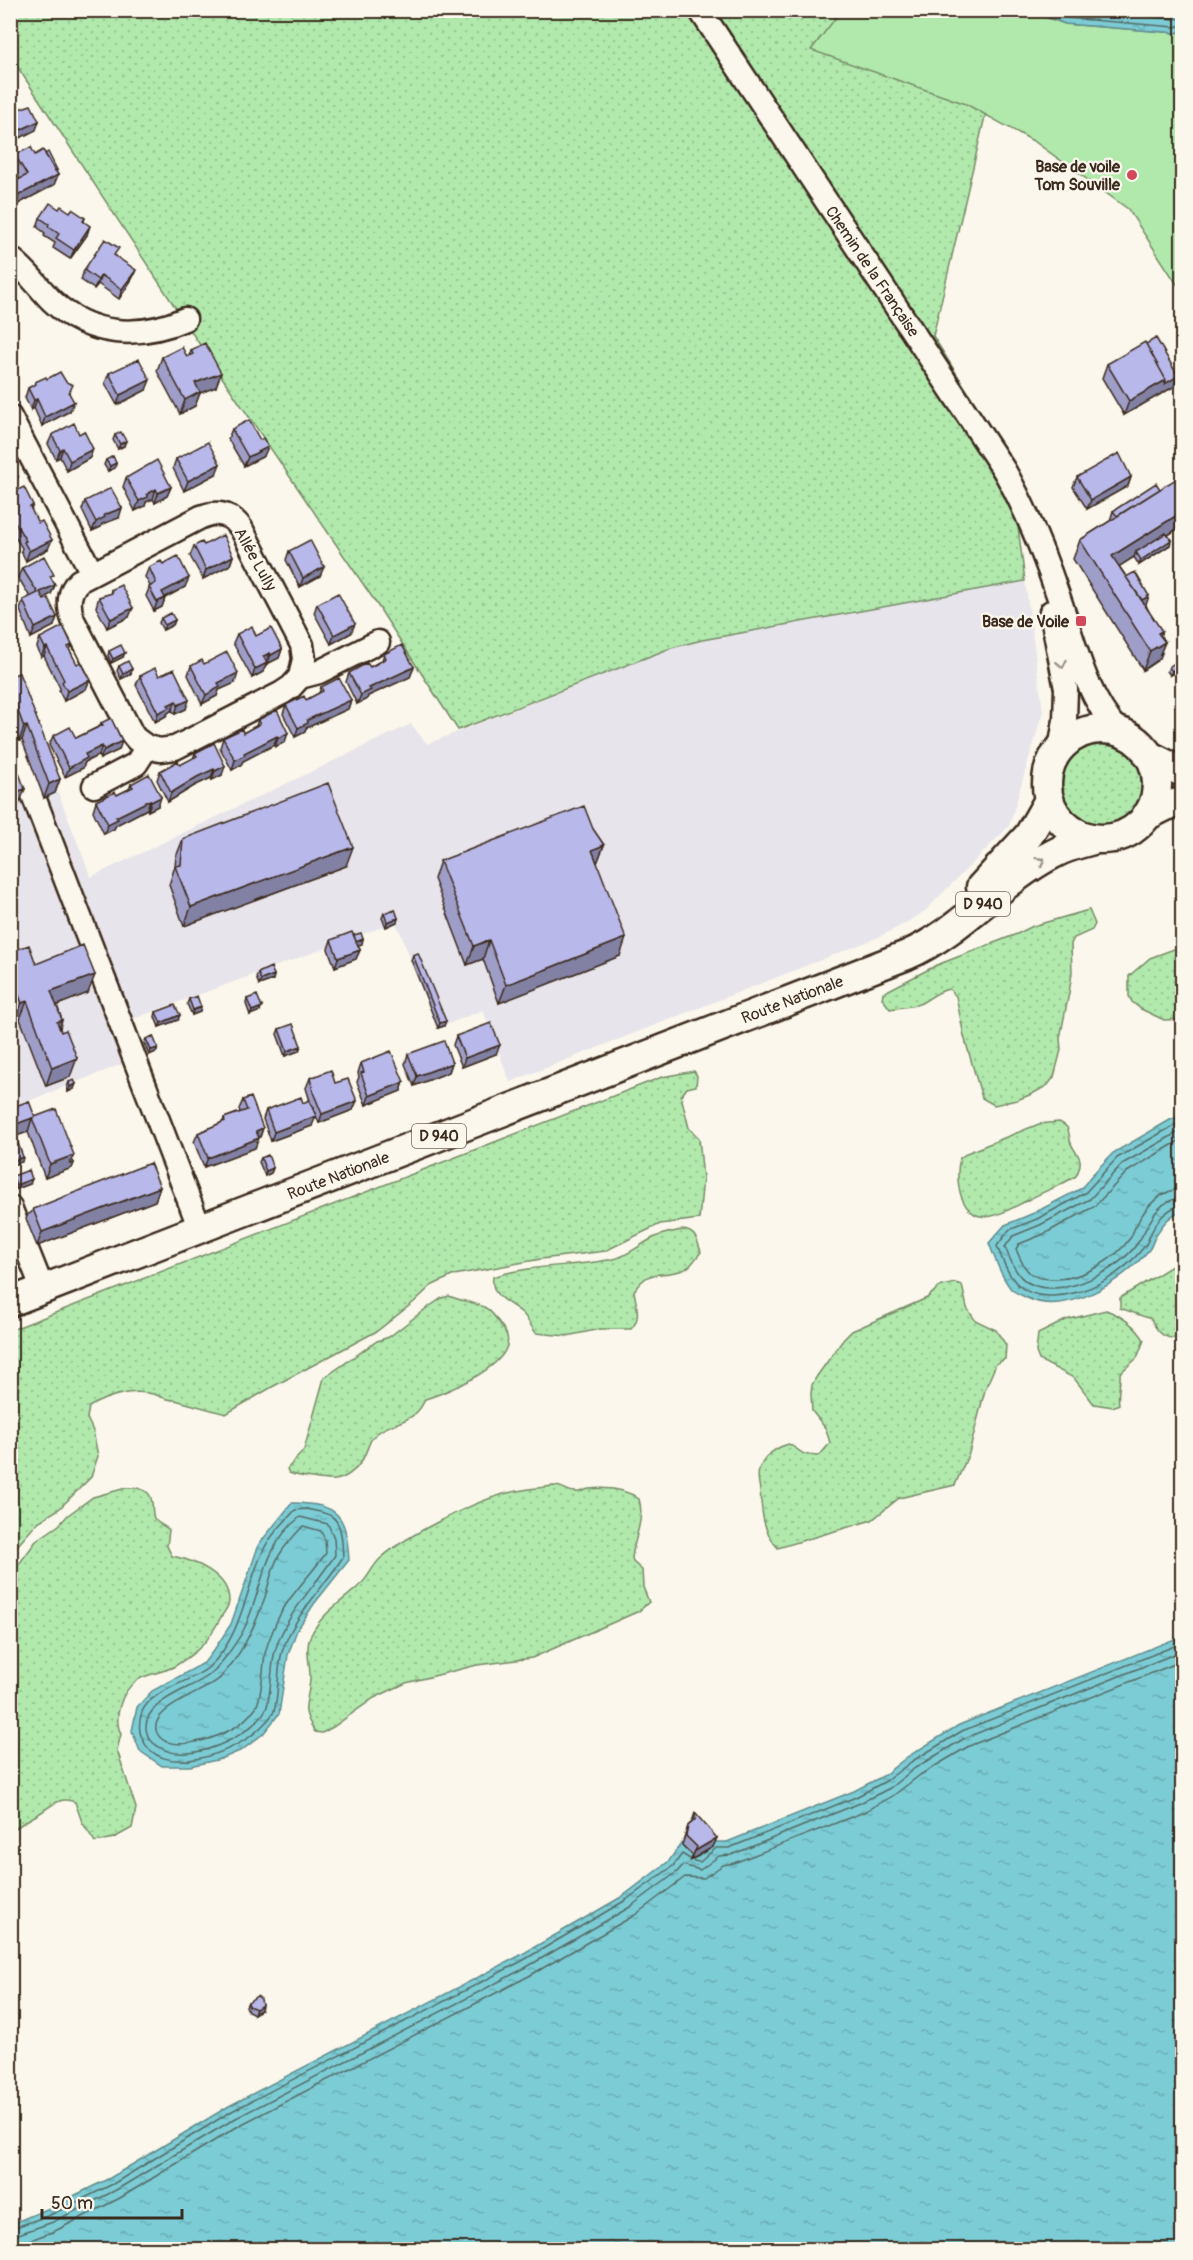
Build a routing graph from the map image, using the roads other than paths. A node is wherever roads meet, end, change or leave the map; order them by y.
1 (700, 10) edge
2 (10, 258) edge
3 (185, 319) dead end
4 (10, 417) edge
5 (1036, 537) junction
6 (92, 573) junction
7 (378, 642) dead end
8 (300, 677) junction
9 (1119, 732) junction
10 (10, 735) edge
11 (147, 747) junction
12 (1060, 750) junction
13 (1148, 755) junction
14 (1182, 771) edge
15 (94, 786) dead end
16 (1049, 800) junction
17 (1182, 802) edge
18 (1146, 816) junction
19 (1097, 839) junction
20 (868, 969) junction
21 (10, 1208) edge
22 (200, 1228) junction
23 (43, 1290) junction
24 (10, 1302) edge

1 - 5 street, Chemin de la Française
2 - 3 street
4 - 6 street
5 - 9 street, Chemin de la Française
5 -> 12 street, Chemin de la Française
6 - 8 street, Allée Lully
6 - 11 street, Allée Lully
7 - 8 street
8 - 11 street
9 - 12 main road
9 - 13 main road
10 - 22 street
11 - 15 street
12 - 16 main road
13 - 14 main road
13 - 18 main road
16 - 19 main road
16 - 20 main road, D 940
17 - 18 main road
18 - 19 main road
20 -> 19 main road, D 940
20 - 22 main road, Route Nationale / D 940
21 - 23 street
22 - 23 main road, Route Nationale / D 940
23 - 24 main road, Route Nationale / D 940

